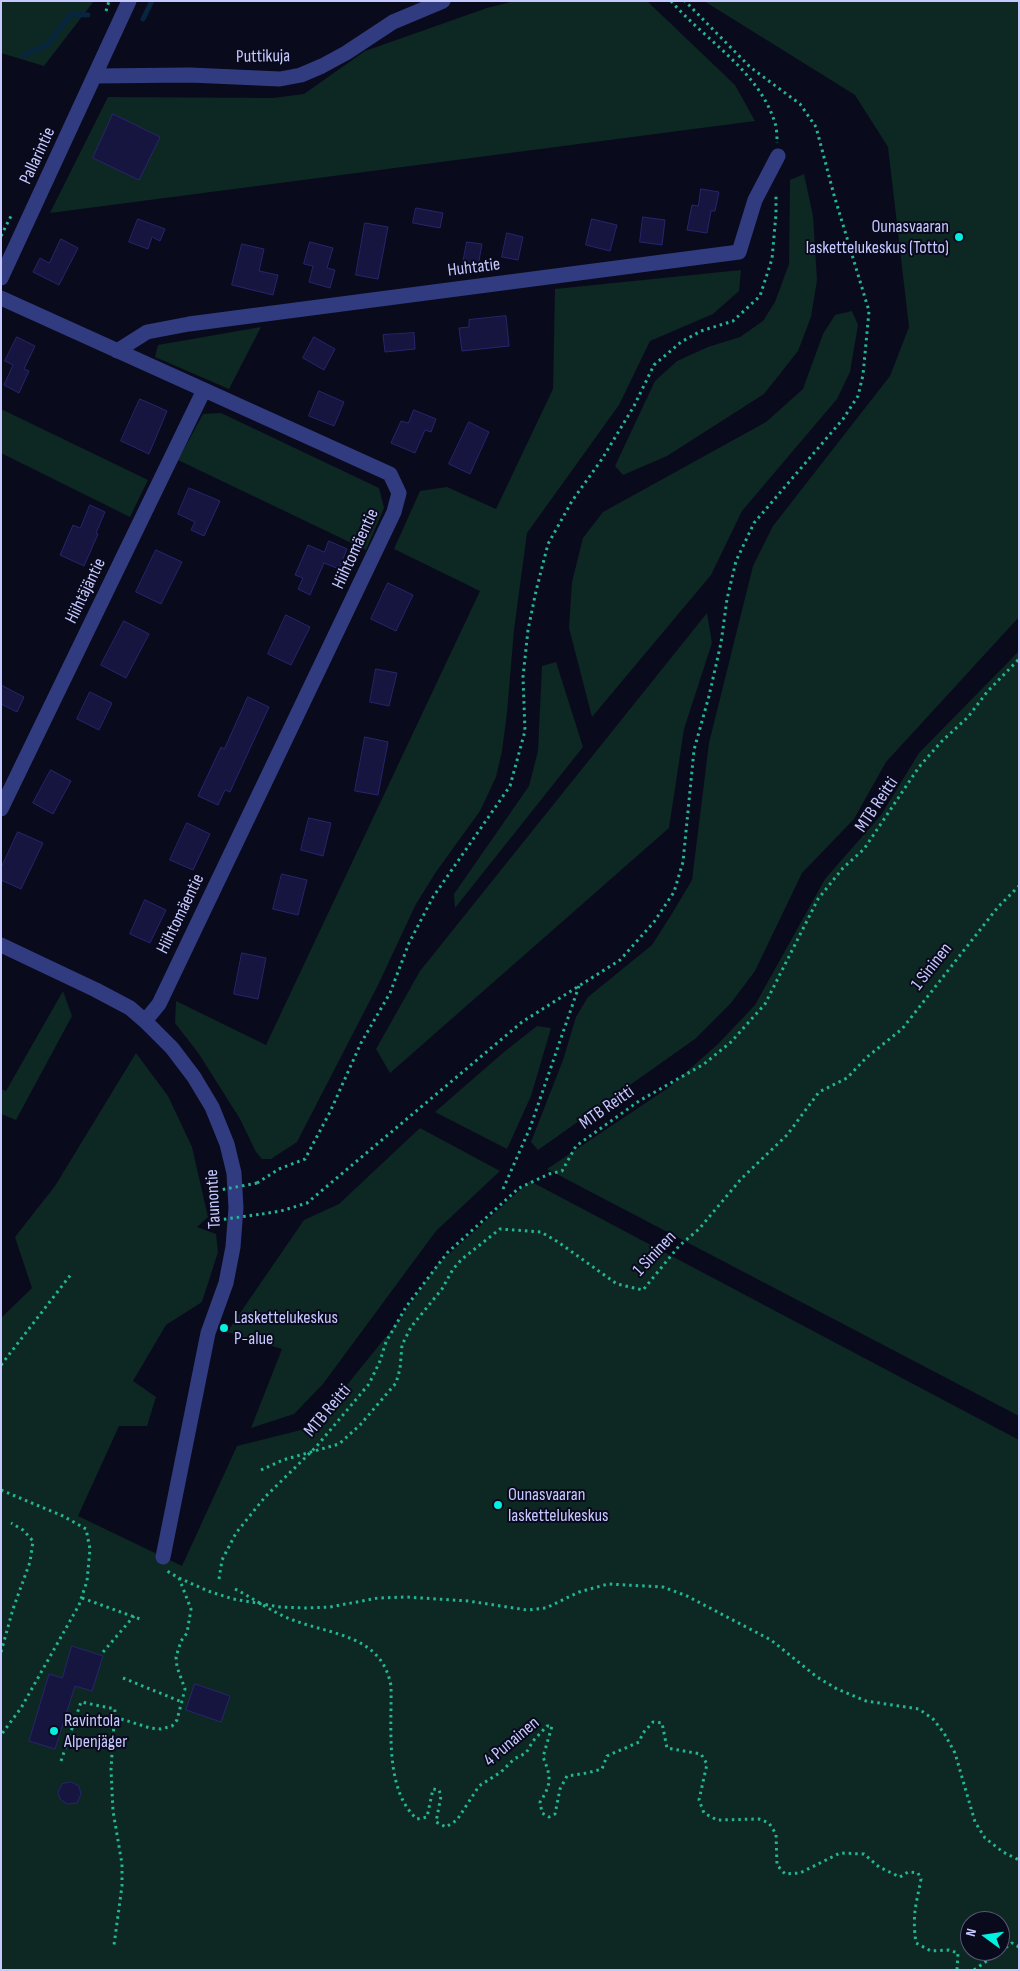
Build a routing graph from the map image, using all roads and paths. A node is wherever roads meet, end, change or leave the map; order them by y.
1 (129, 1) edge
2 (443, 1) edge
3 (671, 1) edge
4 (685, 1) edge
5 (95, 76) junction
6 (778, 156) joint
7 (776, 189) dead end
8 (1, 278) edge
9 (1, 298) edge
10 (117, 351) junction
11 (204, 390) junction
12 (1019, 659) edge
13 (1, 808) edge
14 (1019, 886) edge
15 (1, 944) edge
16 (579, 986) junction
17 (145, 1021) junction
18 (504, 1189) dead end
19 (210, 1192) dead end
20 (212, 1221) dead end
21 (72, 1273) dead end
22 (1, 1365) edge
23 (311, 1452) junction
24 (261, 1470) dead end
25 (1, 1490) edge
26 (11, 1523) dead end
27 (161, 1562) joint
28 (179, 1578) junction
29 (219, 1580) dead end
30 (236, 1589) dead end
31 (82, 1598) junction
32 (264, 1605) junction
33 (134, 1616) junction
34 (140, 1619) dead end
35 (1, 1652) edge
36 (103, 1652) dead end
37 (124, 1678) dead end
38 (182, 1702) junction
39 (115, 1717) junction
40 (1, 1735) edge
41 (61, 1760) dead end
42 (1019, 1860) edge
43 (114, 1945) dead end
44 (1019, 1947) edge
45 (956, 1970) edge
46 (974, 1970) edge

1 - 5 street, Pallarintie
2 - 5 street, Puttikuja
3 - 6 path
4 - 16 path
5 - 8 street, Pallarintie
6 - 10 street, Huhtatie
7 - 19 path, bridge
9 - 10 street, Hiihtomäentie
10 - 11 street, Hiihtomäentie
11 - 13 street, Hiihtäjäntie
11 - 17 street, Hiihtomäentie
12 - 23 path, MTB Reitti
14 - 23 path, 1 Sininen
15 - 17 street, Taunontie
16 - 18 path
16 - 20 path, bridge
17 - 27 street, Taunontie
21 - 22 path
23 - 24 path, 1 Sininen
23 - 29 path, MTB Reitti
25 - 31 path
26 - 35 path
27 - 28 path
28 - 32 path
28 - 38 path
30 - 32 path, 4 Punainen
31 - 33 path
31 - 40 path
32 - 42 path
32 - 45 path, 4 Punainen
33 - 34 path
33 - 36 path
37 - 38 path
38 - 39 path
39 - 41 path
39 - 43 path
44 - 46 path

